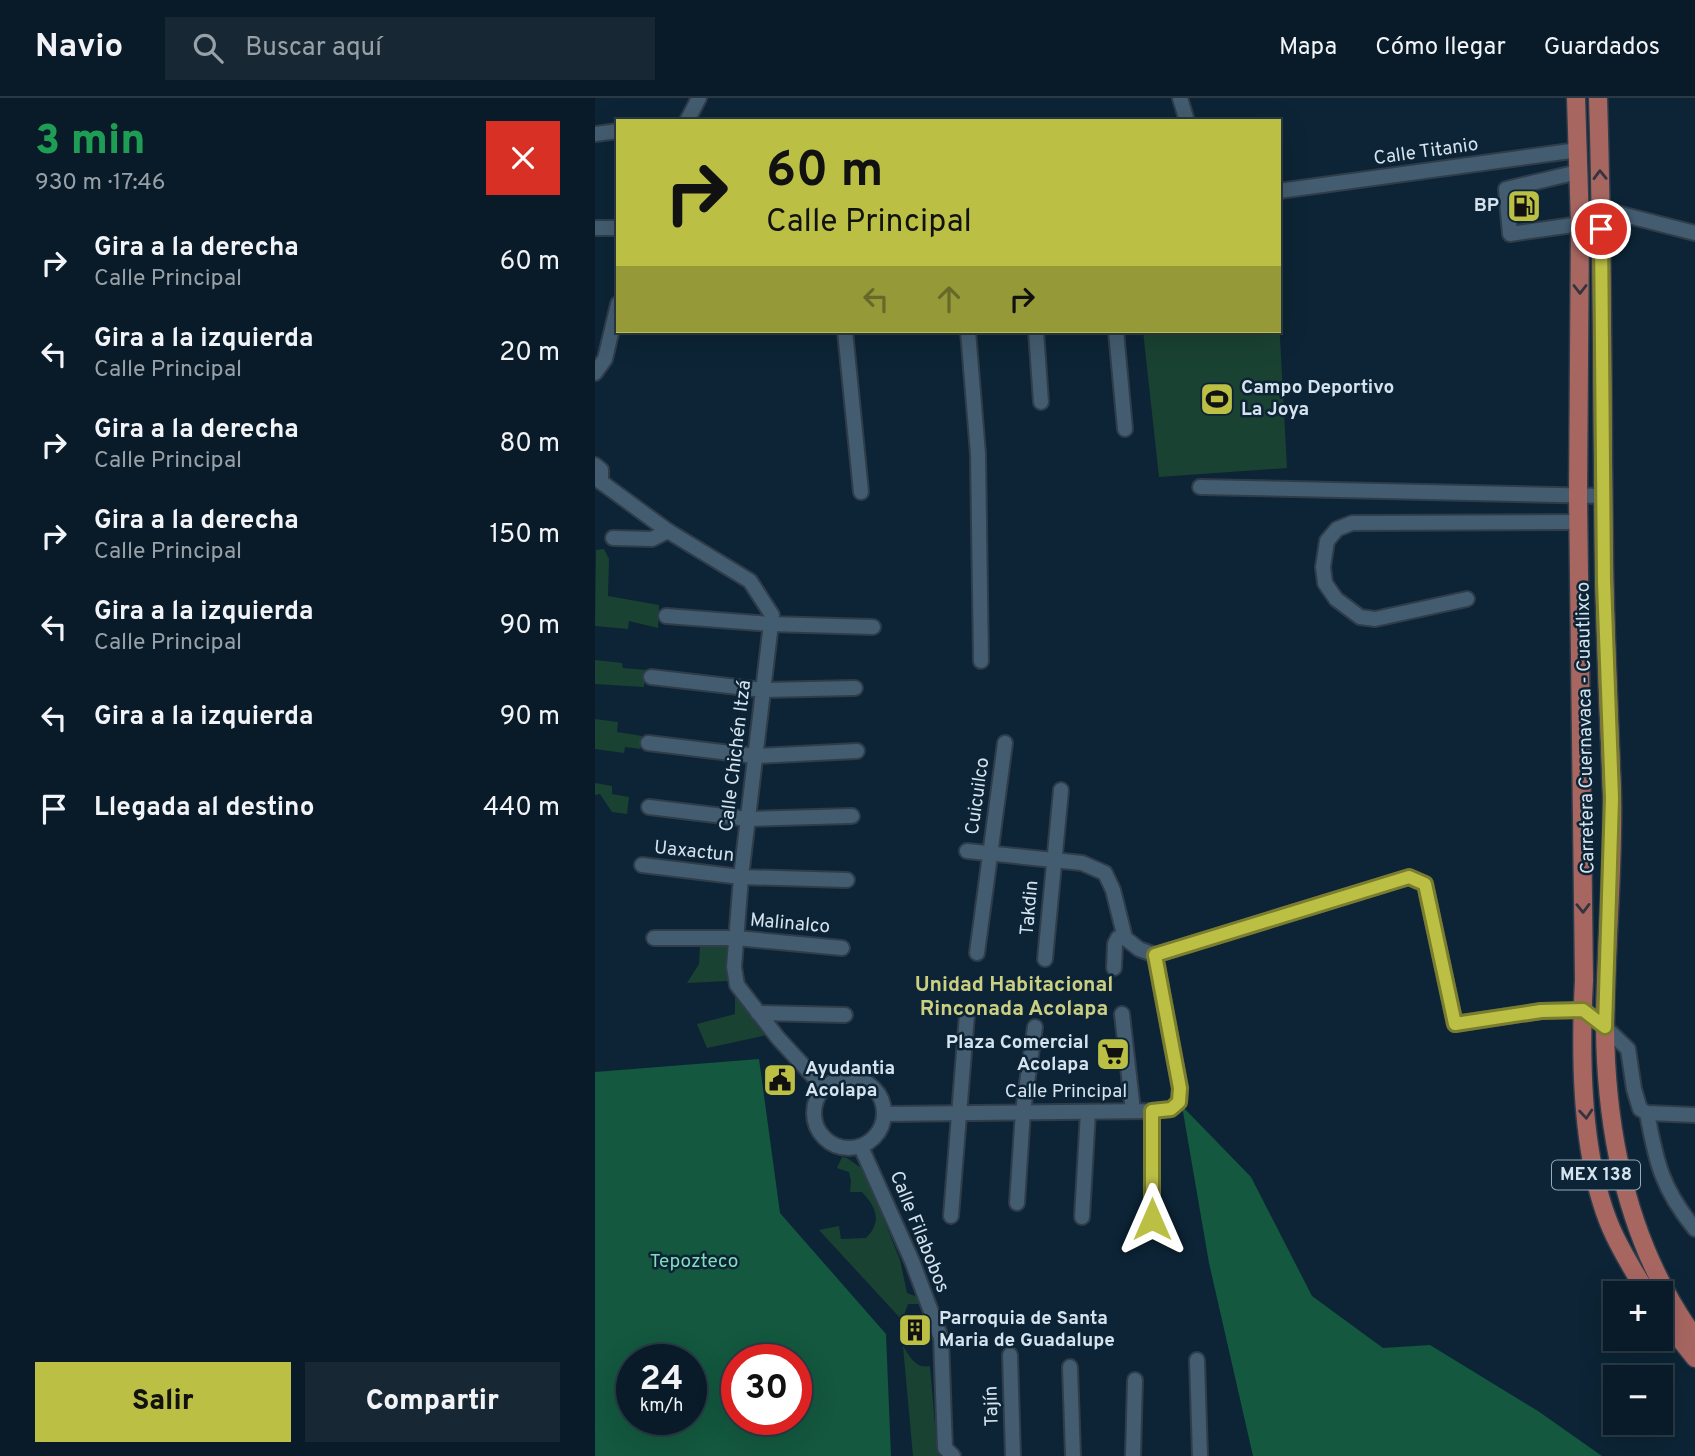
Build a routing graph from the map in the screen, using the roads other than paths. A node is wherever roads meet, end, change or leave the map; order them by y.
1 (699, 98) edge
2 (1180, 98) edge
3 (1576, 98) edge
4 (1598, 98) edge
5 (686, 119) edge
6 (1186, 119) edge
7 (616, 131) edge
8 (595, 134) edge
9 (1578, 150) junction
10 (1578, 172) junction
11 (1281, 191) edge
12 (1601, 209) junction
13 (1580, 224) junction
14 (595, 228) edge
15 (616, 228) edge
16 (1695, 233) edge
17 (616, 312) edge
18 (845, 333) edge
19 (968, 333) edge
20 (1036, 333) edge
21 (1116, 333) edge
22 (595, 373) edge
23 (1041, 402) dead end
24 (1125, 429) dead end
25 (595, 465) edge
26 (598, 484) edge
27 (1200, 487) dead end
28 (861, 492) dead end
29 (1579, 496) junction
30 (1604, 496) junction
31 (1579, 522) junction
32 (668, 531) junction
33 (613, 538) dead end
34 (1467, 599) dead end
35 (666, 616) dead end
36 (770, 624) junction
37 (873, 627) dead end
38 (981, 661) dead end
39 (651, 677) dead end
40 (855, 688) dead end
41 (764, 691) junction
42 (648, 743) dead end
43 (1005, 743) dead end
44 (857, 751) dead end
45 (755, 756) junction
46 (1061, 790) dead end
47 (649, 807) dead end
48 (852, 816) dead end
49 (748, 819) junction
50 (967, 851) dead end
51 (1611, 853) junction
52 (989, 854) junction
53 (1583, 854) junction
54 (1053, 861) junction
55 (642, 865) dead end
56 (741, 877) junction
57 (847, 880) dead end
58 (654, 938) dead end
59 (736, 938) junction
60 (1125, 938) junction
61 (842, 948) dead end
62 (977, 953) dead end
63 (1155, 955) junction
64 (1045, 959) dead end
65 (1114, 968) dead end
66 (1583, 1010) junction
67 (758, 1013) junction
68 (967, 1014) dead end
69 (1122, 1014) dead end
70 (845, 1016) dead end
71 (1035, 1027) dead end
72 (1605, 1027) junction
73 (824, 1088) junction
74 (959, 1111) junction
75 (1023, 1111) junction
76 (1133, 1111) junction
77 (1152, 1111) junction
78 (1644, 1111) junction
79 (1087, 1112) junction
80 (885, 1114) junction
81 (1695, 1115) edge
82 (861, 1147) junction
83 (1017, 1203) dead end
84 (951, 1216) dead end
85 (1082, 1217) dead end
86 (1152, 1219) dead end
87 (1695, 1229) edge
88 (1640, 1281) edge
89 (1673, 1330) edge
90 (1695, 1338) edge
91 (1010, 1355) dead end
92 (1695, 1358) edge
93 (1197, 1360) dead end
94 (1070, 1367) dead end
95 (1135, 1380) dead end
96 (953, 1456) edge
97 (1013, 1456) edge
98 (1073, 1456) edge
99 (1133, 1456) edge
100 (1200, 1456) edge

1 - 5 street
2 - 6 street
3 - 9 main road, Carretera Cuernavaca - Cuautlixco / MEX 138
12 -> 4 main road, Carretera Cuernavaca - Cuautlixco / MEX 138
7 - 8 street
9 - 10 main road, Carretera Cuernavaca - Cuautlixco / MEX 138
9 - 11 street, Calle Titanio
10 - 13 main road, Carretera Cuernavaca - Cuautlixco / MEX 138
10 - 13 street
12 - 16 street
12 - 30 main road, Carretera Cuernavaca - Cuautlixco / MEX 138
13 -> 29 main road, Carretera Cuernavaca - Cuautlixco / MEX 138
14 - 15 street
17 - 22 street
18 - 28 street
19 - 38 street
20 - 23 street
21 - 24 street
25 - 26 street, Calle Chichén Itzá
26 - 32 street, Calle Chichén Itzá
27 - 29 street
29 - 30 street
29 - 31 main road, Carretera Cuernavaca - Cuautlixco / MEX 138
30 - 51 main road, Carretera Cuernavaca - Cuautlixco / MEX 138
31 - 34 street
31 - 53 main road, Carretera Cuernavaca - Cuautlixco / MEX 138
32 - 33 street
32 - 36 street, Calle Chichén Itzá
35 - 36 street
36 - 37 street
36 - 41 street, Calle Chichén Itzá
39 - 41 street
40 - 41 street
41 - 45 street, Calle Chichén Itzá
42 - 45 street
43 - 52 street, Cuicuilco
44 - 45 street
45 - 49 street, Calle Chichén Itzá
46 - 54 street, Takdin
47 - 49 street
48 - 49 street
49 - 56 street, Calle Chichén Itzá
50 - 52 street
51 - 53 main road
51 - 72 main road, Carretera Cuernavaca - Cuautlixco / MEX 138
52 - 54 street
52 - 62 street, Cuicuilco
53 -> 66 main road, Carretera Cuernavaca - Cuautlixco / MEX 138
54 - 60 street
54 - 64 street, Takdin
55 - 56 street, Uaxactun
56 - 57 street, Uaxactun
56 - 59 street, Calle Chichén Itzá
58 - 59 street, Malinalco
59 - 61 street, Malinalco
59 - 67 street, Calle Chichén Itzá
60 - 63 street
60 - 65 street
63 - 66 street
63 - 77 street, Calle Principal
66 - 72 street
66 -> 88 main road, Carretera Cuernavaca - Cuautlixco / MEX 138
67 - 70 street
67 - 73 street, Calle Chichén Itzá
68 - 74 street
69 - 76 street
71 - 75 street
72 - 78 street
72 - 90 main road, Carretera Cuernavaca - Cuautlixco / MEX 138
73 - 80 street
73 - 82 street
74 - 75 street, Calle Principal
74 - 80 street, Calle Principal
74 - 84 street
75 - 79 street, Calle Principal
75 - 83 street
76 - 77 street, Calle Principal
76 - 79 street, Calle Principal
77 - 86 street
78 - 81 street
78 - 87 street
79 - 85 street
80 - 82 street
82 - 96 street, Calle Filabobos
89 - 92 main road
91 - 97 street, Tajín
93 - 100 street
94 - 98 street
95 - 99 street

